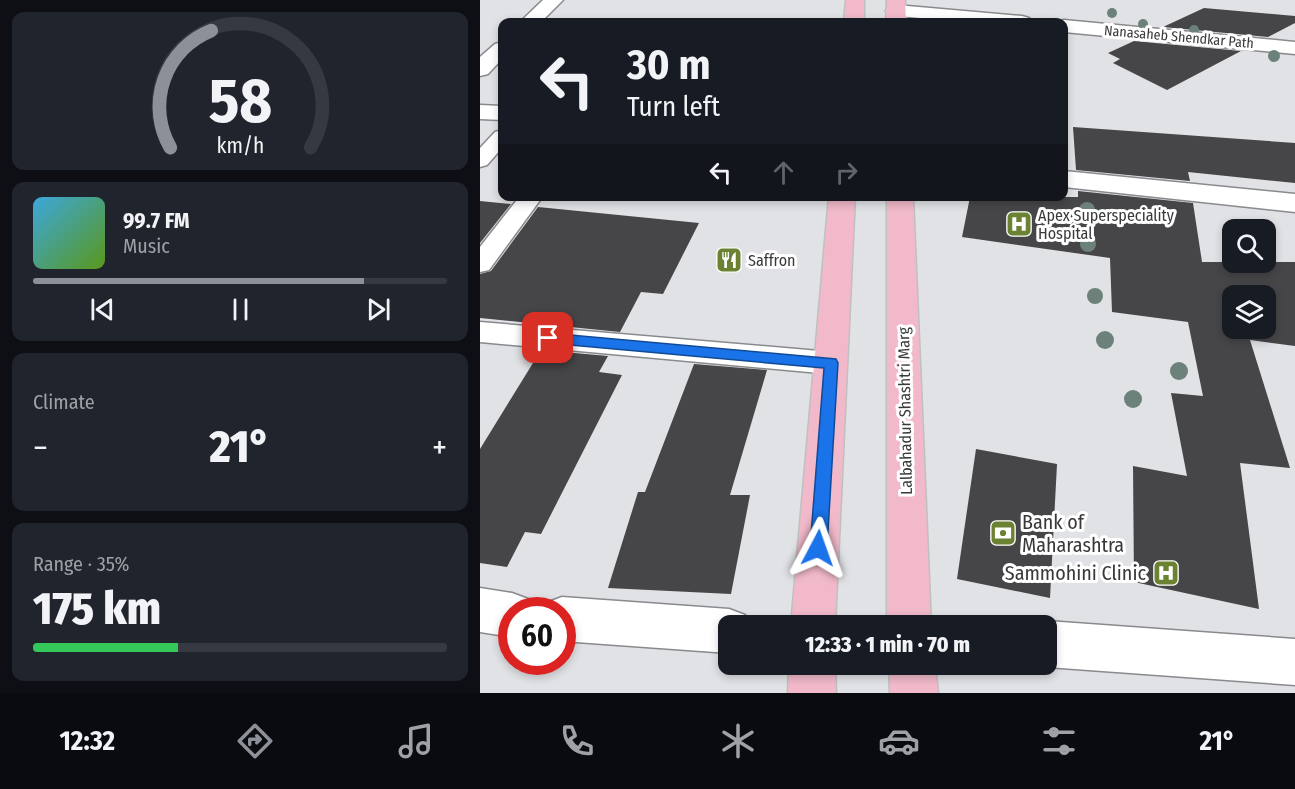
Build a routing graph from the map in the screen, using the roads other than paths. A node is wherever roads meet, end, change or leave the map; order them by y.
1 (554, 0) edge
2 (855, 0) edge
3 (896, 11) edge
4 (534, 18) edge
5 (854, 18) edge
6 (976, 18) edge
7 (1068, 26) edge
8 (1295, 48) edge
9 (498, 52) edge
10 (480, 69) edge
11 (480, 112) edge
12 (498, 113) edge
13 (498, 140) edge
14 (480, 160) edge
15 (1068, 179) edge
16 (528, 201) edge
17 (842, 201) edge
18 (900, 201) edge
19 (1295, 203) edge
20 (480, 264) edge
21 (480, 332) edge
22 (831, 363) junction
23 (480, 610) edge
24 (498, 613) edge
25 (814, 615) edge
26 (909, 615) edge
27 (576, 620) edge
28 (718, 630) edge
29 (1057, 645) edge
30 (1295, 662) edge
31 (812, 675) edge
32 (913, 675) edge
33 (812, 693) edge
34 (914, 693) edge

1 - 4 street
2 - 5 main road
3 - 6 street
7 - 8 street, Nanasaheb Shendkar Path
9 - 10 street
11 - 12 street
13 - 14 lane
15 - 19 street
16 - 20 lane
17 - 22 main road
18 - 26 main road, Lalbahadur Shashtri Marg
21 - 22 lane
22 - 25 main road
23 - 24 street
27 - 28 street
29 - 30 street
31 - 33 main road
32 - 34 main road

